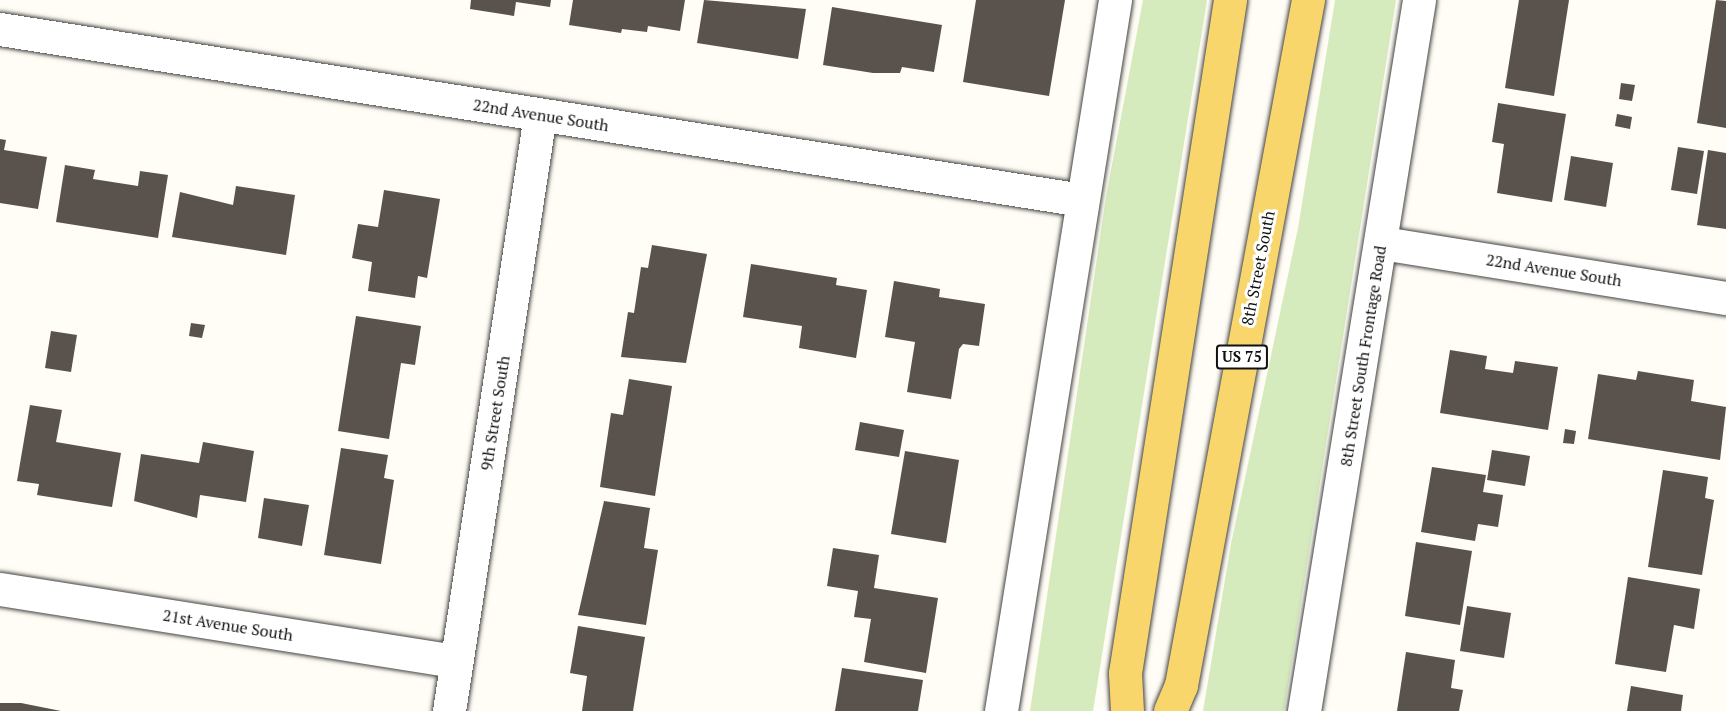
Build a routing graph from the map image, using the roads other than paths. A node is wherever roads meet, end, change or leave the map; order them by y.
1 (1115, 0) edge
2 (1230, 0) edge
3 (1308, 0) edge
4 (1419, 0) edge
5 (0, 29) edge
6 (540, 115) junction
7 (1082, 200) junction
8 (1382, 243) junction
9 (1726, 298) edge
10 (0, 590) edge
11 (456, 661) junction
12 (449, 711) edge
13 (1001, 711) edge
14 (1127, 711) edge
15 (1170, 711) edge
16 (1304, 711) edge

1 - 7 street
2 - 14 main road
3 - 15 main road, 8th Street South / US 75
4 - 8 street, 8th Street South Frontage Road
5 - 6 street, 22nd Avenue South
6 - 7 street, 22nd Avenue South
6 - 11 street, 9th Street South
7 - 13 street
8 - 9 street, 22nd Avenue South
8 - 16 street, 8th Street South Frontage Road
10 - 11 street, 21st Avenue South
11 - 12 street, 9th Street South

